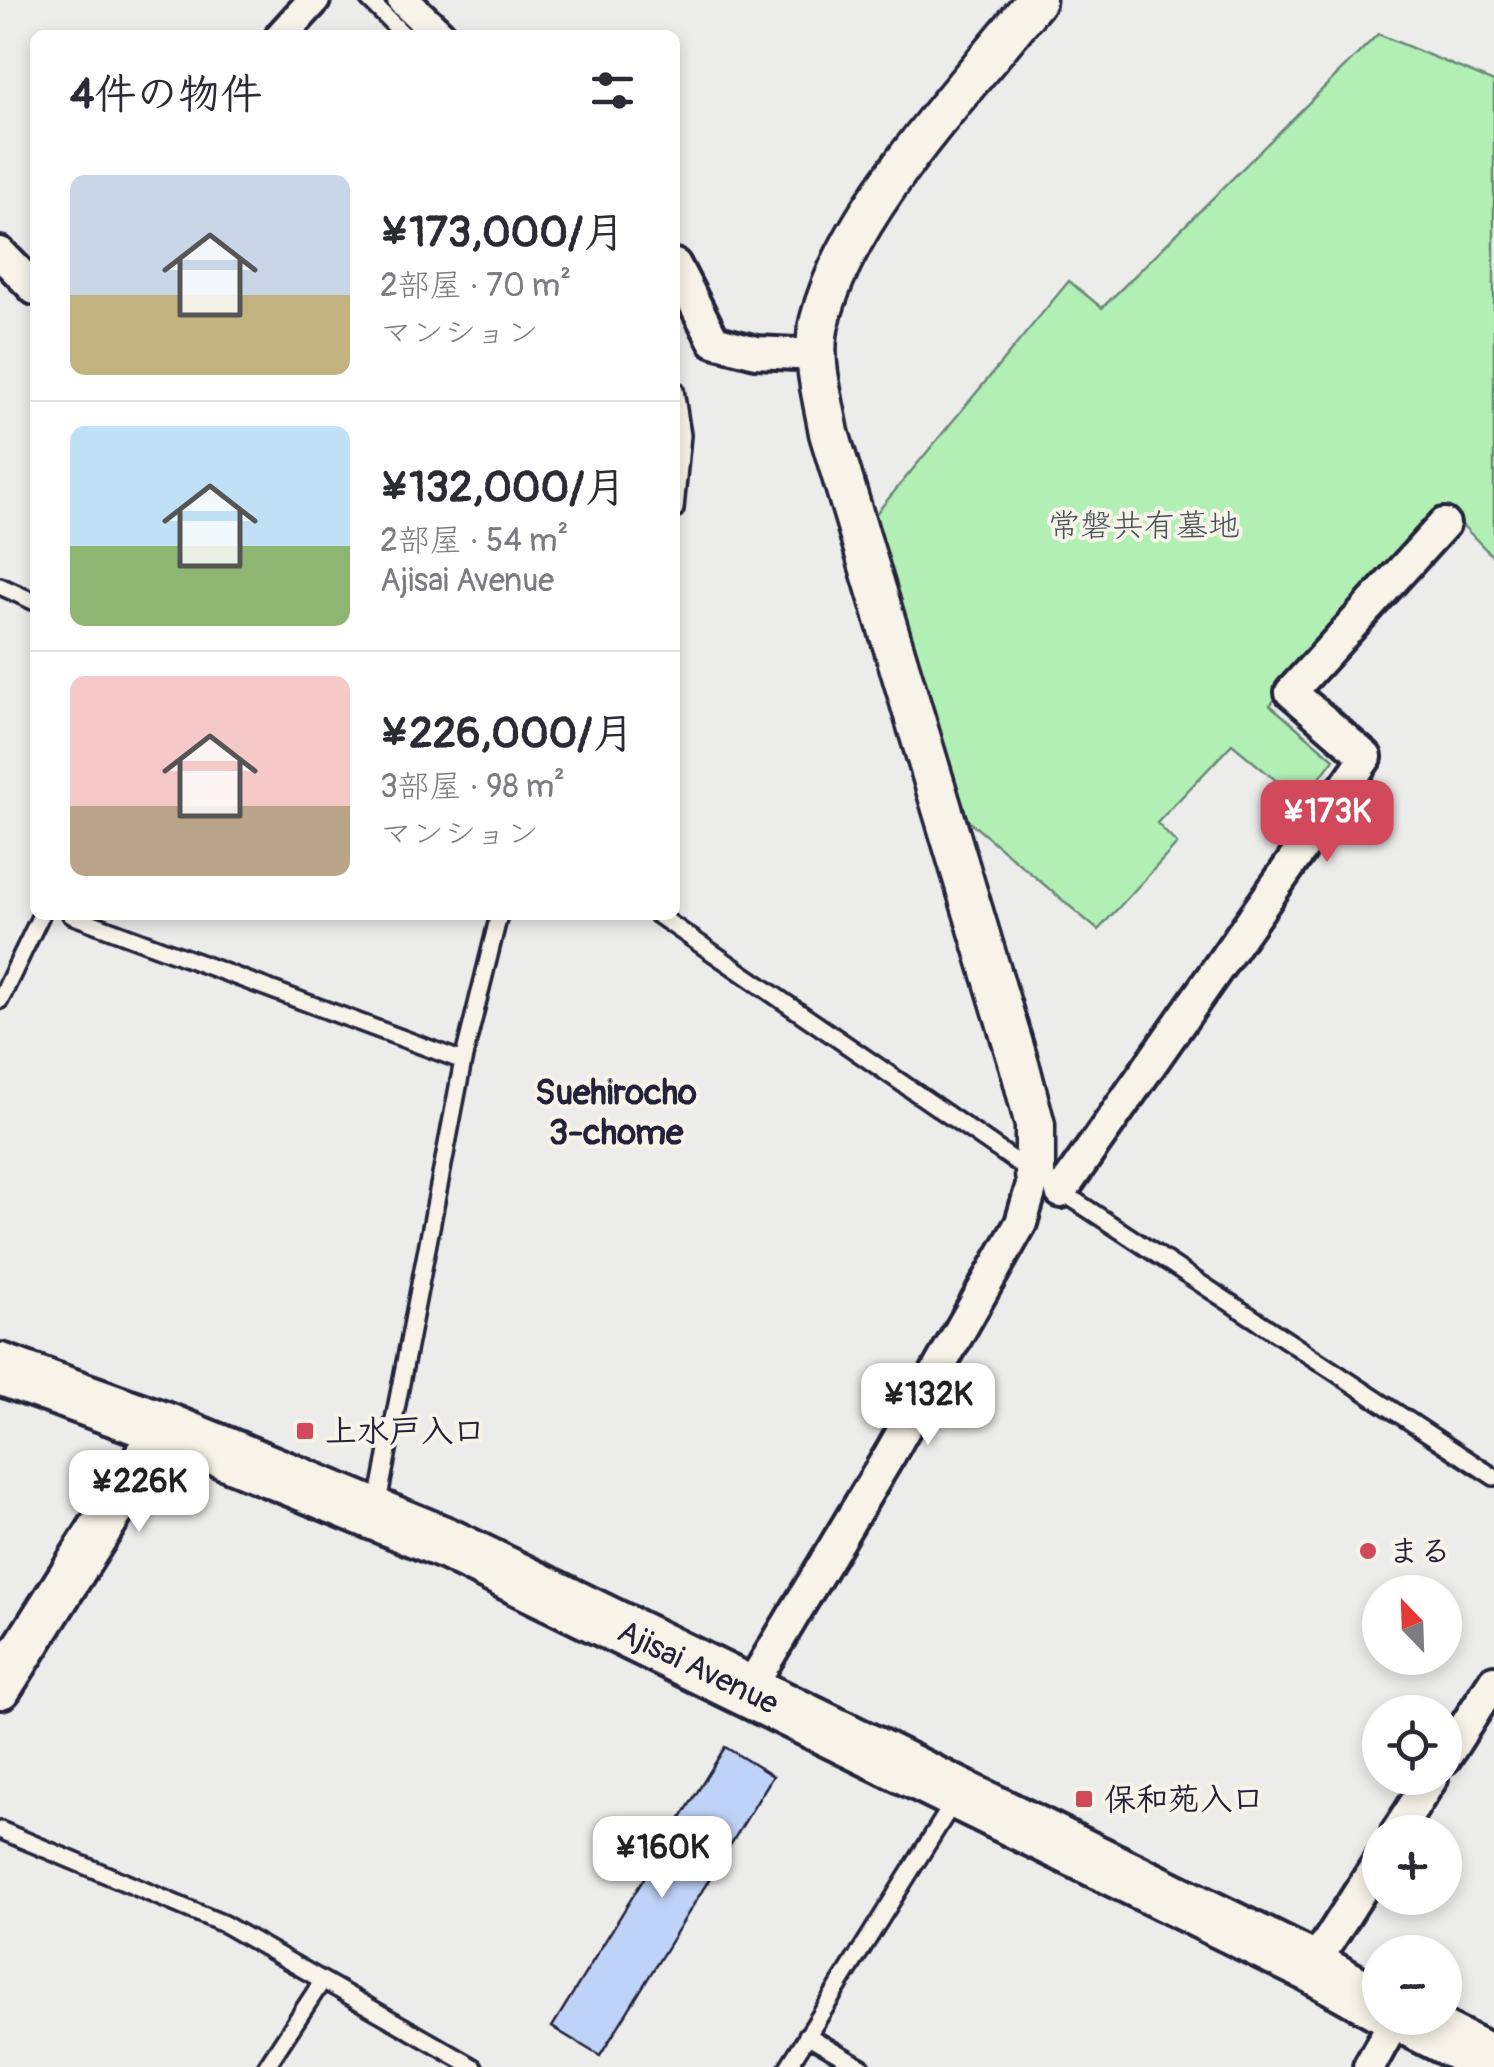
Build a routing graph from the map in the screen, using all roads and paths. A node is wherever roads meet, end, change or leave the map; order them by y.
1 (314, 0) edge
2 (369, 0) edge
3 (403, 0) edge
4 (1036, 0) edge
5 (287, 30) edge
6 (399, 30) edge
7 (435, 30) edge
8 (0, 254) edge
9 (680, 276) edge
10 (30, 284) edge
11 (816, 354) junction
12 (680, 422) edge
13 (680, 456) edge
14 (1444, 524) dead end
15 (0, 586) edge
16 (30, 600) edge
17 (39, 920) edge
18 (84, 920) edge
19 (498, 920) edge
20 (665, 920) edge
21 (0, 1000) edge
22 (463, 1061) junction
23 (1048, 1184) junction
24 (0, 1369) edge
25 (164, 1428) junction
26 (1494, 1477) edge
27 (376, 1513) junction
28 (1494, 1681) edge
29 (0, 1686) edge
30 (748, 1691) junction
31 (1462, 1731) edge
32 (958, 1795) junction
33 (0, 1830) edge
34 (1362, 1888) edge
35 (1312, 1967) junction
36 (321, 1983) junction
37 (1362, 1994) edge
38 (807, 2035) junction
39 (1387, 2035) edge
40 (1439, 2035) edge
41 (1494, 2063) edge
42 (266, 2067) edge
43 (474, 2067) edge
44 (788, 2067) edge
45 (862, 2067) edge
46 (1369, 2067) edge

1 - 5 street
2 - 6 lane
3 - 7 street
4 - 11 street
8 - 10 street
9 - 11 street
11 - 23 street
12 - 13 lane
14 - 23 street
15 - 16 lane
17 - 21 lane
18 - 22 lane
19 - 22 lane
20 - 23 lane
22 - 27 lane
23 - 26 lane
23 - 30 street
24 - 25 highway, Ajisai Avenue
25 - 27 highway, Ajisai Avenue
25 - 29 main road
27 - 30 highway, Ajisai Avenue
28 - 31 street
30 - 32 highway, Ajisai Avenue
32 - 35 highway, Ajisai Avenue
32 - 38 lane
33 - 36 lane
34 - 35 street
35 - 37 highway, Ajisai Avenue
36 - 42 lane
36 - 43 lane
38 - 44 lane
38 - 45 lane
39 - 46 street
40 - 41 highway

